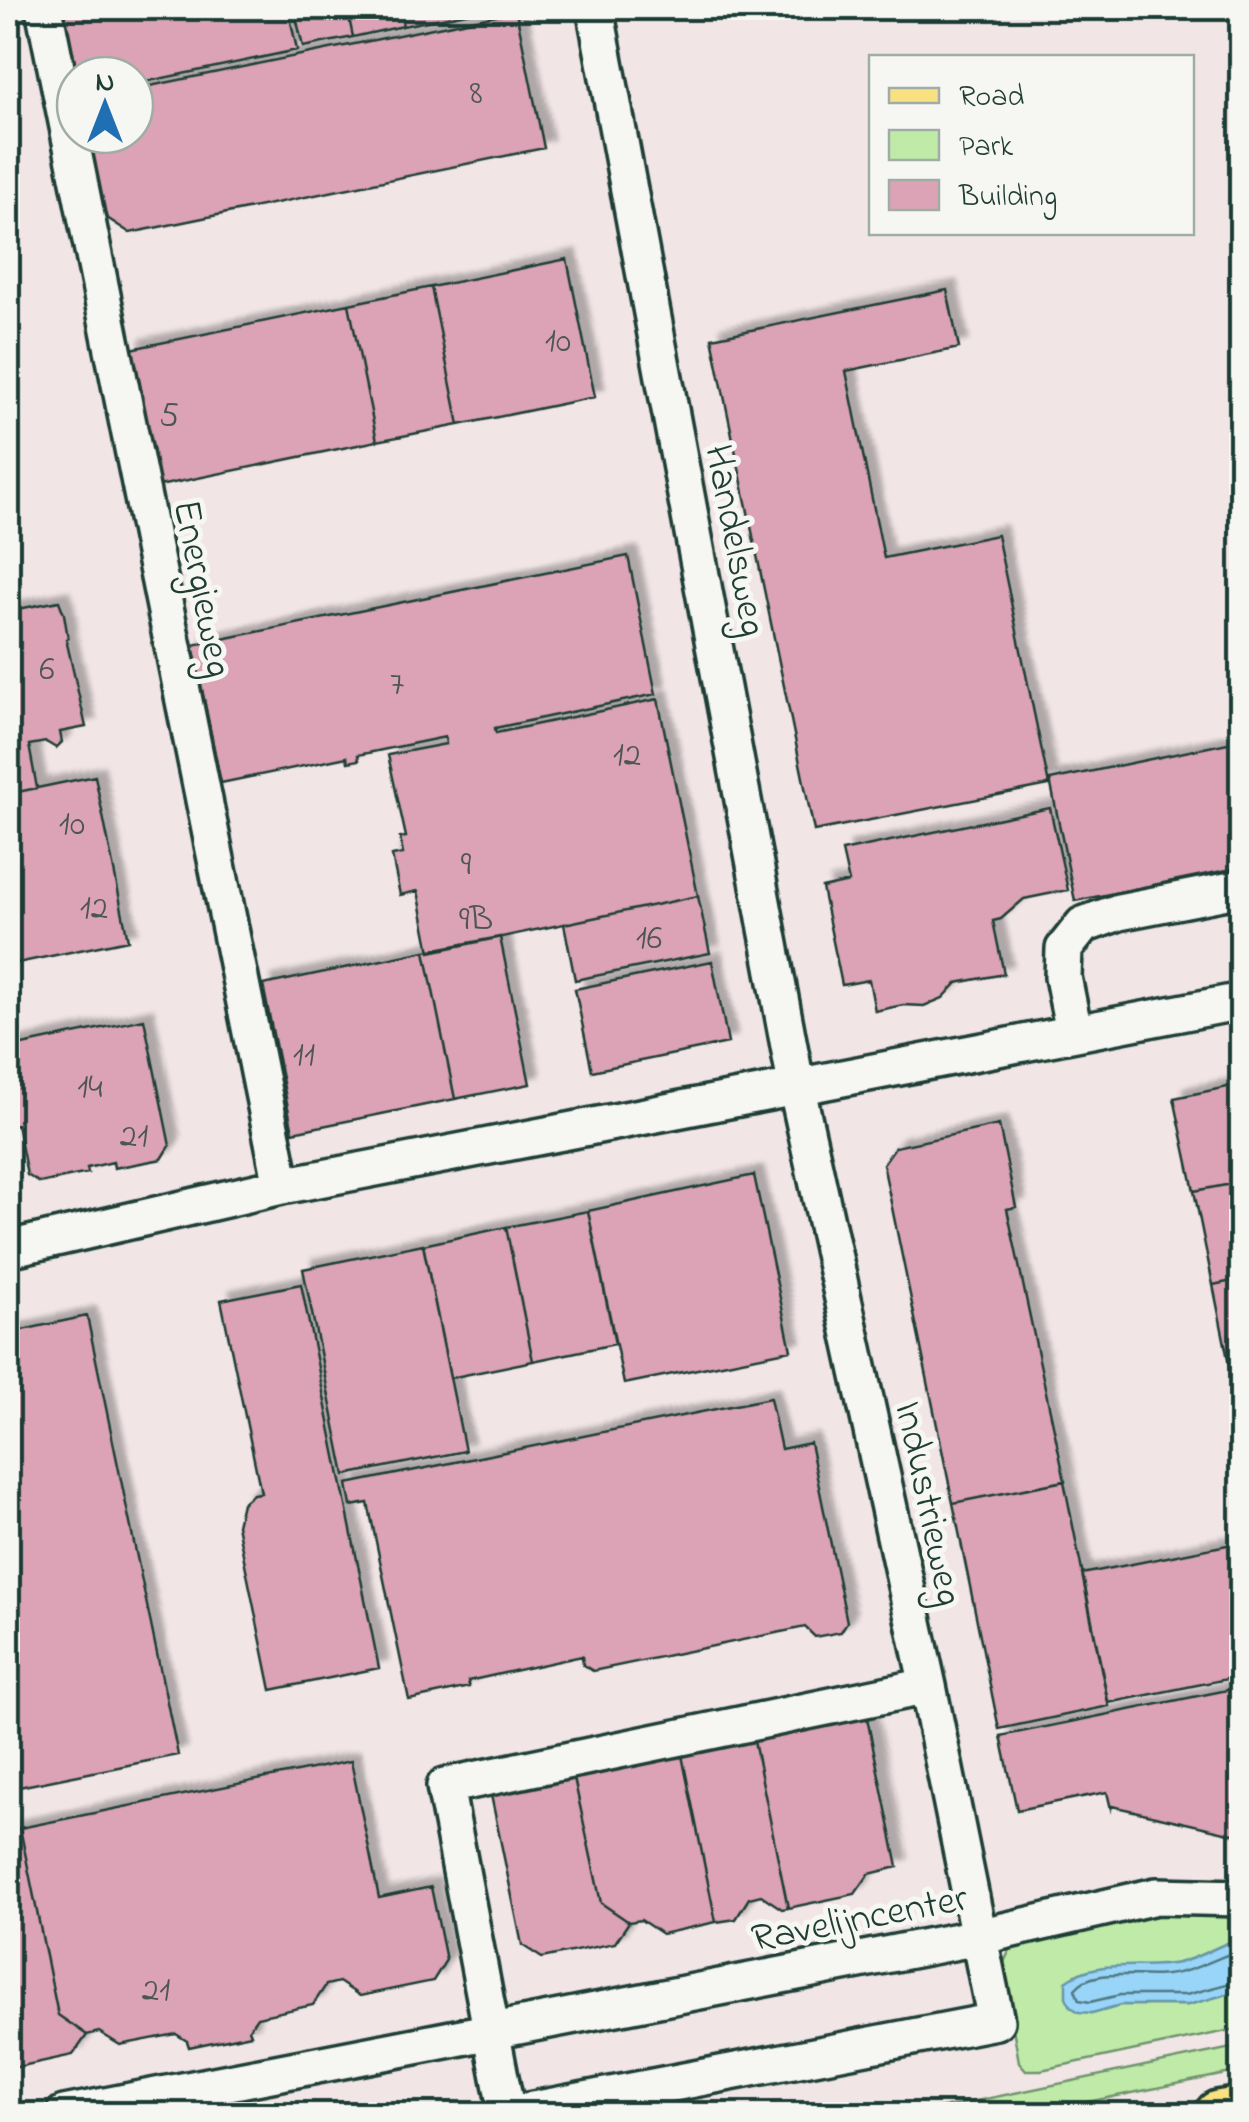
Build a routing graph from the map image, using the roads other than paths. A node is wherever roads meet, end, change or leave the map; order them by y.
1 (44, 8) edge
2 (595, 8) edge
3 (1242, 888) edge
4 (1242, 1001) edge
5 (1074, 1032) junction
6 (797, 1089) junction
7 (282, 1186) junction
8 (8, 1249) edge
9 (928, 1686) junction
10 (1242, 1898) edge
11 (978, 1936) junction
12 (492, 2030) junction
13 (1242, 2110) edge
14 (64, 2114) edge
15 (509, 2114) edge
16 (1218, 2114) edge

1 - 7 street, Energieweg
2 - 6 street, Handelsweg
3 - 5 street
4 - 5 street
5 - 6 street
6 - 7 street
6 - 9 street, Industrieweg
7 - 8 street
9 - 11 street, Industrieweg
9 - 12 street
10 - 11 street, Ravelijncenter
11 - 12 street, Ravelijncenter
11 - 15 street, Industrieweg
12 - 14 street, Ravelijncenter
12 - 15 street
13 - 16 main road

